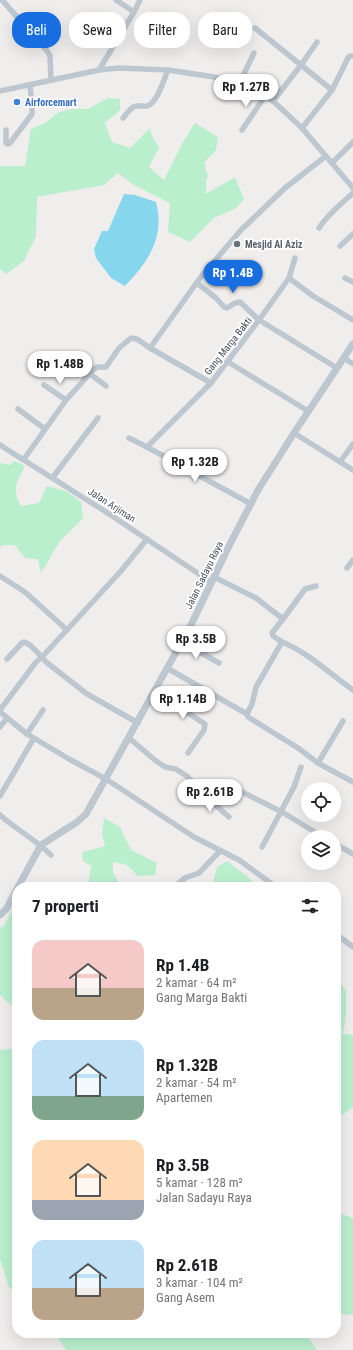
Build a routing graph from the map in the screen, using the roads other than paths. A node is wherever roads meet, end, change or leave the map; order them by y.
1 (2, 0) edge
2 (116, 0) edge
3 (140, 0) edge
4 (134, 12) junction
5 (255, 28) dead end
6 (317, 42) dead end
7 (254, 53) dead end
8 (353, 56) edge
9 (301, 65) junction
10 (99, 70) junction
11 (168, 70) junction
12 (51, 80) junction
13 (239, 84) junction
14 (30, 85) junction
15 (332, 90) junction
16 (0, 91) edge
17 (265, 96) junction
18 (273, 101) junction
19 (123, 118) dead end
20 (302, 128) junction
21 (6, 130) dead end
22 (242, 130) dead end
23 (353, 142) edge
24 (326, 156) junction
25 (332, 164) junction
26 (353, 188) edge
27 (353, 193) edge
28 (319, 228) dead end
29 (353, 234) edge
30 (340, 246) dead end
31 (295, 258) dead end
32 (288, 278) junction
33 (346, 278) dead end
34 (353, 282) edge
35 (197, 283) junction
36 (259, 320) junction
37 (353, 320) edge
38 (353, 344) edge
39 (150, 348) junction
40 (344, 358) junction
41 (228, 362) junction
42 (353, 364) edge
43 (337, 368) junction
44 (90, 374) junction
45 (211, 383) junction
46 (44, 385) dead end
47 (106, 386) dead end
48 (66, 400) junction
49 (18, 409) dead end
50 (308, 411) junction
51 (98, 418) dead end
52 (45, 429) junction
53 (294, 433) junction
54 (129, 438) dead end
55 (353, 444) edge
56 (0, 445) edge
57 (147, 447) junction
58 (24, 459) junction
59 (340, 462) junction
60 (353, 470) edge
61 (53, 477) junction
62 (251, 504) junction
63 (147, 539) junction
64 (353, 560) edge
65 (347, 568) dead end
66 (0, 576) edge
67 (213, 580) junction
68 (316, 586) dead end
69 (283, 619) junction
70 (67, 630) junction
71 (182, 642) junction
72 (282, 642) junction
73 (42, 656) junction
74 (6, 659) dead end
75 (219, 663) dead end
76 (167, 668) junction
77 (353, 690) edge
78 (155, 692) junction
79 (43, 710) dead end
80 (0, 711) edge
81 (247, 714) junction
82 (6, 718) junction
83 (342, 721) dead end
84 (138, 723) junction
85 (0, 727) edge
86 (26, 734) junction
87 (34, 738) junction
88 (129, 738) junction
89 (188, 753) dead end
90 (318, 763) junction
91 (301, 767) dead end
92 (106, 779) junction
93 (353, 782) edge
94 (204, 795) junction
95 (0, 796) edge
96 (282, 812) junction
97 (0, 816) edge
98 (229, 817) dead end
99 (312, 830) edge
100 (41, 845) junction
101 (262, 847) dead end
102 (341, 847) edge
103 (220, 851) junction
104 (353, 854) edge
105 (51, 855) dead end
106 (20, 882) edge
107 (180, 882) edge
108 (269, 882) edge
109 (12, 898) edge
110 (0, 915) edge
111 (341, 938) edge
112 (353, 947) edge

1 - 12 street
2 - 4 street
3 - 4 street
4 - 10 street
5 - 9 street
6 - 9 street
7 - 13 street
8 - 15 street
9 - 15 street
9 - 18 street
10 - 11 street
10 - 12 street
11 - 13 street
11 - 19 street
12 - 14 street
13 - 17 street
14 - 16 street
14 - 21 street
15 - 20 street
17 - 18 street
17 - 22 street
18 - 20 street
20 - 24 street
23 - 25 street
24 - 25 street
24 - 35 street
25 - 26 street
27 - 28 street
29 - 30 street
31 - 32 street
32 - 36 street
32 - 37 street
33 - 34 street
35 - 36 street
35 - 39 street
36 - 41 street, Gang Marga Bakti
36 - 43 street, Gang Marga Bakti
38 - 40 street, Jalan Sadayu Raya
39 - 44 street, Gang Marga Bakti
39 - 45 street, Gang Marga Bakti
40 - 42 street
40 - 43 street, Jalan Sadayu Raya
41 - 45 street, Gang Marga Bakti
41 - 50 street
43 - 50 street, Jalan Sadayu Raya
44 - 47 street
44 - 48 street
45 - 57 street
46 - 48 street
48 - 52 street
49 - 52 street
50 - 53 street, Jalan Sadayu Raya
51 - 61 street
52 - 58 street
53 - 59 street
53 - 62 street, Jalan Sadayu Raya
54 - 57 street
55 - 59 street
56 - 58 street, Jalan Arjiman
57 - 62 street
58 - 61 street, Jalan Arjiman
59 - 60 street
61 - 63 street, Jalan Arjiman
62 - 67 street, Jalan Sadayu Raya
63 - 67 street, Jalan Arjiman
63 - 70 street
64 - 65 street
66 - 70 street
67 - 69 street, Jalan Arjiman
67 - 71 street, Jalan Sadayu Raya
68 - 69 street
69 - 72 street
70 - 73 street
71 - 75 street
71 - 76 street, Jalan Sadayu Raya
72 - 77 street
72 - 81 street
73 - 74 street
73 - 80 street
73 - 84 street
76 - 78 street, Jalan Sadayu Raya
76 - 81 street
78 - 84 street, Jalan Sadayu Raya
78 - 89 street
79 - 86 street
80 - 82 street
81 - 90 street
82 - 85 street
82 - 86 street
83 - 90 street
84 - 88 street, Jalan Sadayu Raya
86 - 87 street
87 - 92 street
87 - 95 street
88 - 92 street, Jalan Sadayu Raya
88 - 94 street
90 - 93 street
91 - 96 street
92 - 100 street, Jalan Sadayu Raya
92 - 103 street
94 - 96 street
94 - 98 street
96 - 99 street
96 - 101 street
97 - 100 street
100 - 105 street
100 - 106 street, Jalan Sadayu Raya
102 - 104 street
103 - 107 street
103 - 108 street
109 - 110 street, Jalan Sadayu Raya
111 - 112 street

